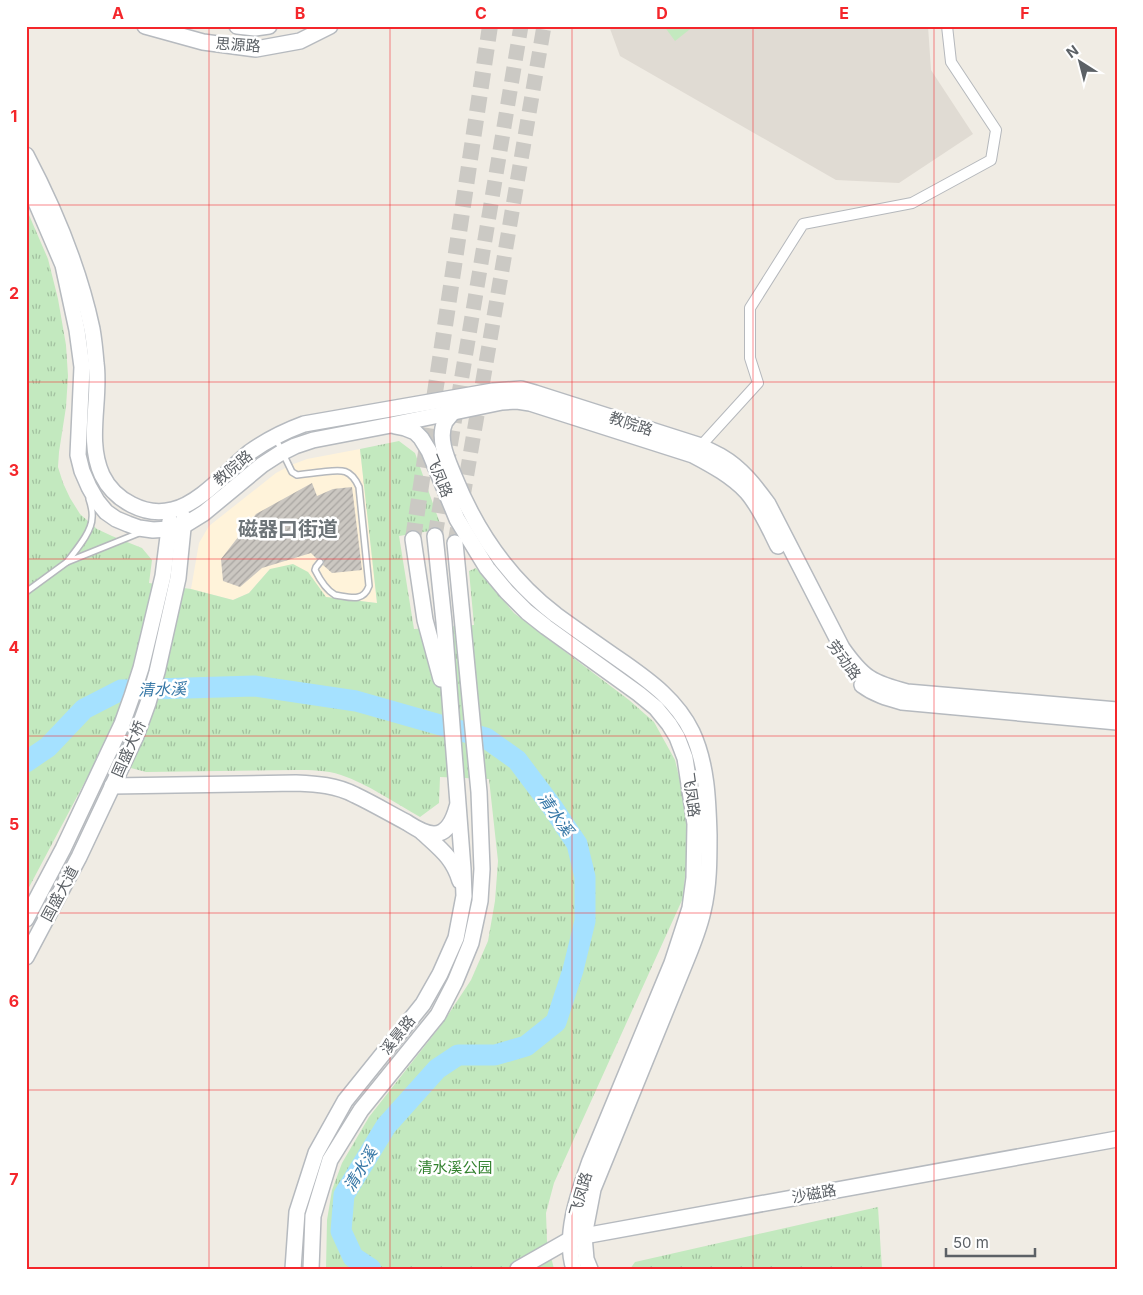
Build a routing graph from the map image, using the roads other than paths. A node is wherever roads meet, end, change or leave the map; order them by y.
1 (145, 26) edge
2 (237, 26) edge
3 (330, 26) edge
4 (947, 26) edge
5 (262, 27) edge
6 (26, 155) edge
7 (26, 182) edge
8 (452, 413) junction
9 (391, 426) junction
10 (275, 436) junction
11 (697, 450) junction
12 (282, 452) junction
13 (82, 472) junction
14 (178, 508) junction
15 (176, 527) junction
16 (153, 530) junction
17 (357, 530) dead end
18 (363, 530) junction
19 (435, 536) tunnel mouth
20 (413, 539) tunnel mouth
21 (455, 543) tunnel mouth
22 (67, 562) junction
23 (320, 562) dead end
24 (170, 577) junction
25 (26, 592) edge
26 (1117, 710) edge
27 (451, 717) junction
28 (1117, 722) edge
29 (112, 786) junction
30 (457, 797) junction
31 (420, 830) junction
32 (62, 849) joint
33 (79, 857) joint
34 (464, 896) junction
35 (26, 918) edge
36 (26, 957) edge
37 (1117, 1139) edge
38 (584, 1236) junction
39 (570, 1240) junction
40 (523, 1266) edge
41 (293, 1269) edge
42 (311, 1269) edge
43 (574, 1269) edge
44 (590, 1269) edge

1 - 3 main road, 思源路
2 - 5 main road, 思源路
4 - 11 street
6 - 14 main road
7 - 13 main road, 教院路
8 - 9 main road, 教院路
8 - 11 main road, 教院路
8 - 38 main road, 飞凤路
9 - 12 main road, 教院路
9 - 39 main road, 飞凤路
10 - 11 main road, 教院路
10 - 12 lane
10 - 14 main road, 教院路
11 - 26 main road, 劳动路
11 - 28 main road, 劳动路
12 - 15 main road, 教院路
12 - 18 lane
13 - 16 main road, 教院路
13 - 22 lane
14 - 15 main road
15 - 16 main road, 教院路
15 - 24 main road
16 - 22 lane
17 - 18 lane
18 - 23 lane
19 - 27 main road
20 - 27 main road
21 - 42 main road, 溪景路
22 - 25 lane
24 - 29 main road, 国盛大桥
24 - 32 main road, 国盛大桥
27 - 30 main road, 溪景路
29 - 31 main road
29 - 33 main road, 国盛大桥
30 - 31 main road
30 - 34 main road, 溪景路
31 - 34 main road
32 - 35 main road, 国盛大道
33 - 36 main road, 国盛大道
34 - 41 main road, 溪景路
37 - 38 main road, 沙磁路
38 - 39 main road, 沙磁路
38 - 44 main road, 飞凤路
39 - 40 main road, 沙磁路
39 - 43 main road, 飞凤路

